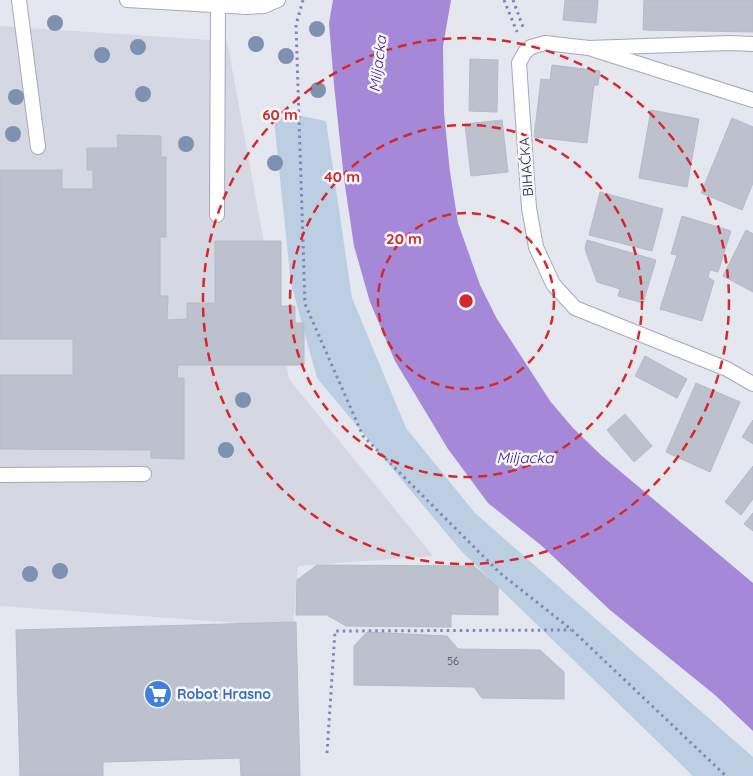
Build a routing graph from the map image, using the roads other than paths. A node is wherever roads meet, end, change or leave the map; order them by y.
1 (19, 0) edge
2 (127, 0) edge
3 (278, 0) edge
4 (218, 5) junction
5 (753, 44) edge
6 (589, 48) junction
7 (753, 100) edge
8 (38, 147) dead end
9 (217, 215) dead end
10 (753, 384) edge
11 (144, 474) dead end
12 (0, 475) edge

1 - 8 street
2 - 4 street
3 - 4 street
4 - 9 street
5 - 6 street
6 - 7 street
6 - 10 street, BIHAĆKA
11 - 12 street

